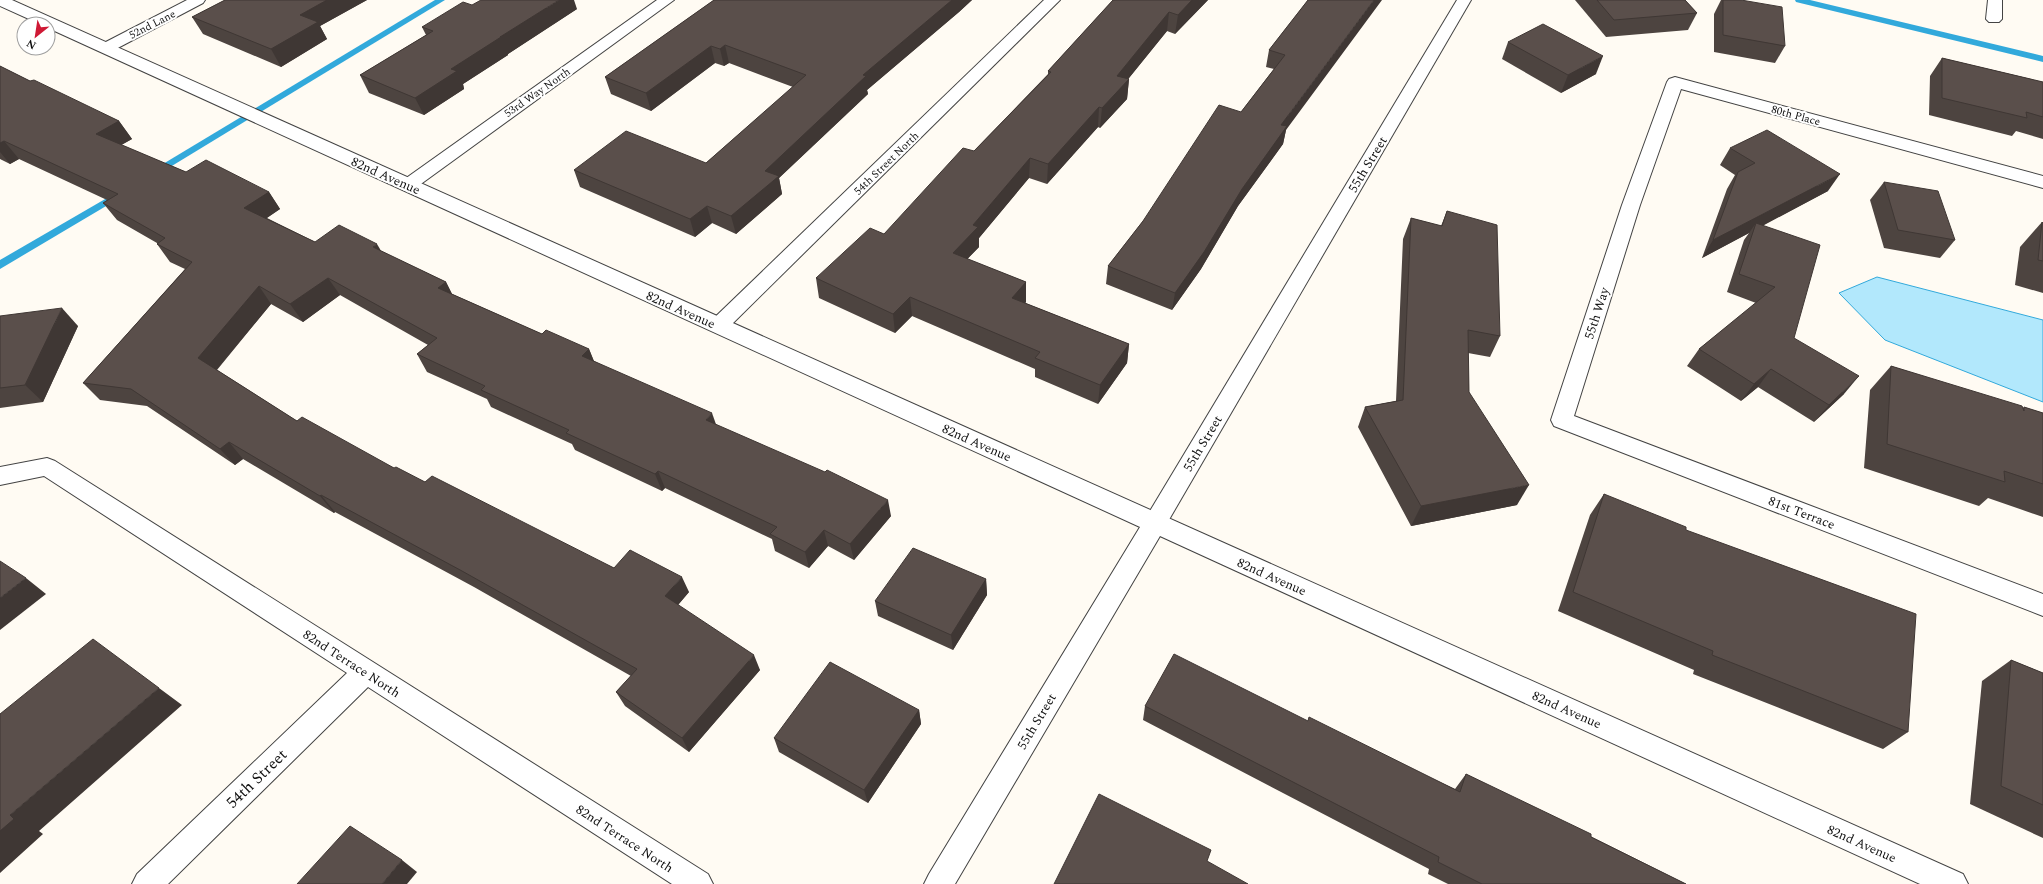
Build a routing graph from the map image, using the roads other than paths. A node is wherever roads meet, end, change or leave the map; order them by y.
1 (0, 0) edge
2 (198, 0) edge
3 (667, 0) edge
4 (1053, 0) edge
5 (1464, 0) edge
6 (1995, 0) edge
7 (1994, 19) dead end
8 (106, 48) junction
9 (2043, 182) edge
10 (408, 185) junction
11 (1631, 206) joint
12 (718, 325) junction
13 (1562, 420) joint
14 (0, 476) edge
15 (1155, 523) junction
16 (2043, 605) edge
17 (366, 672) junction
18 (147, 884) edge
19 (698, 884) edge
20 (939, 884) edge
21 (1953, 884) edge

1 - 8 street, 82nd Avenue
2 - 8 street, 52nd Lane
3 - 10 street, 53rd Way North
4 - 12 street, 54th Street North
5 - 15 street, 55th Street
6 - 7 street
8 - 10 street, 82nd Avenue
9 - 11 street, 80th Place
10 - 12 street, 82nd Avenue
11 - 13 street, 55th Way
12 - 15 street, 82nd Avenue
13 - 16 street, 81st Terrace
14 - 17 street, 82nd Terrace North
15 - 20 street, 55th Street
15 - 21 street, 82nd Avenue
17 - 18 street, 54th Street
17 - 19 street, 82nd Terrace North

